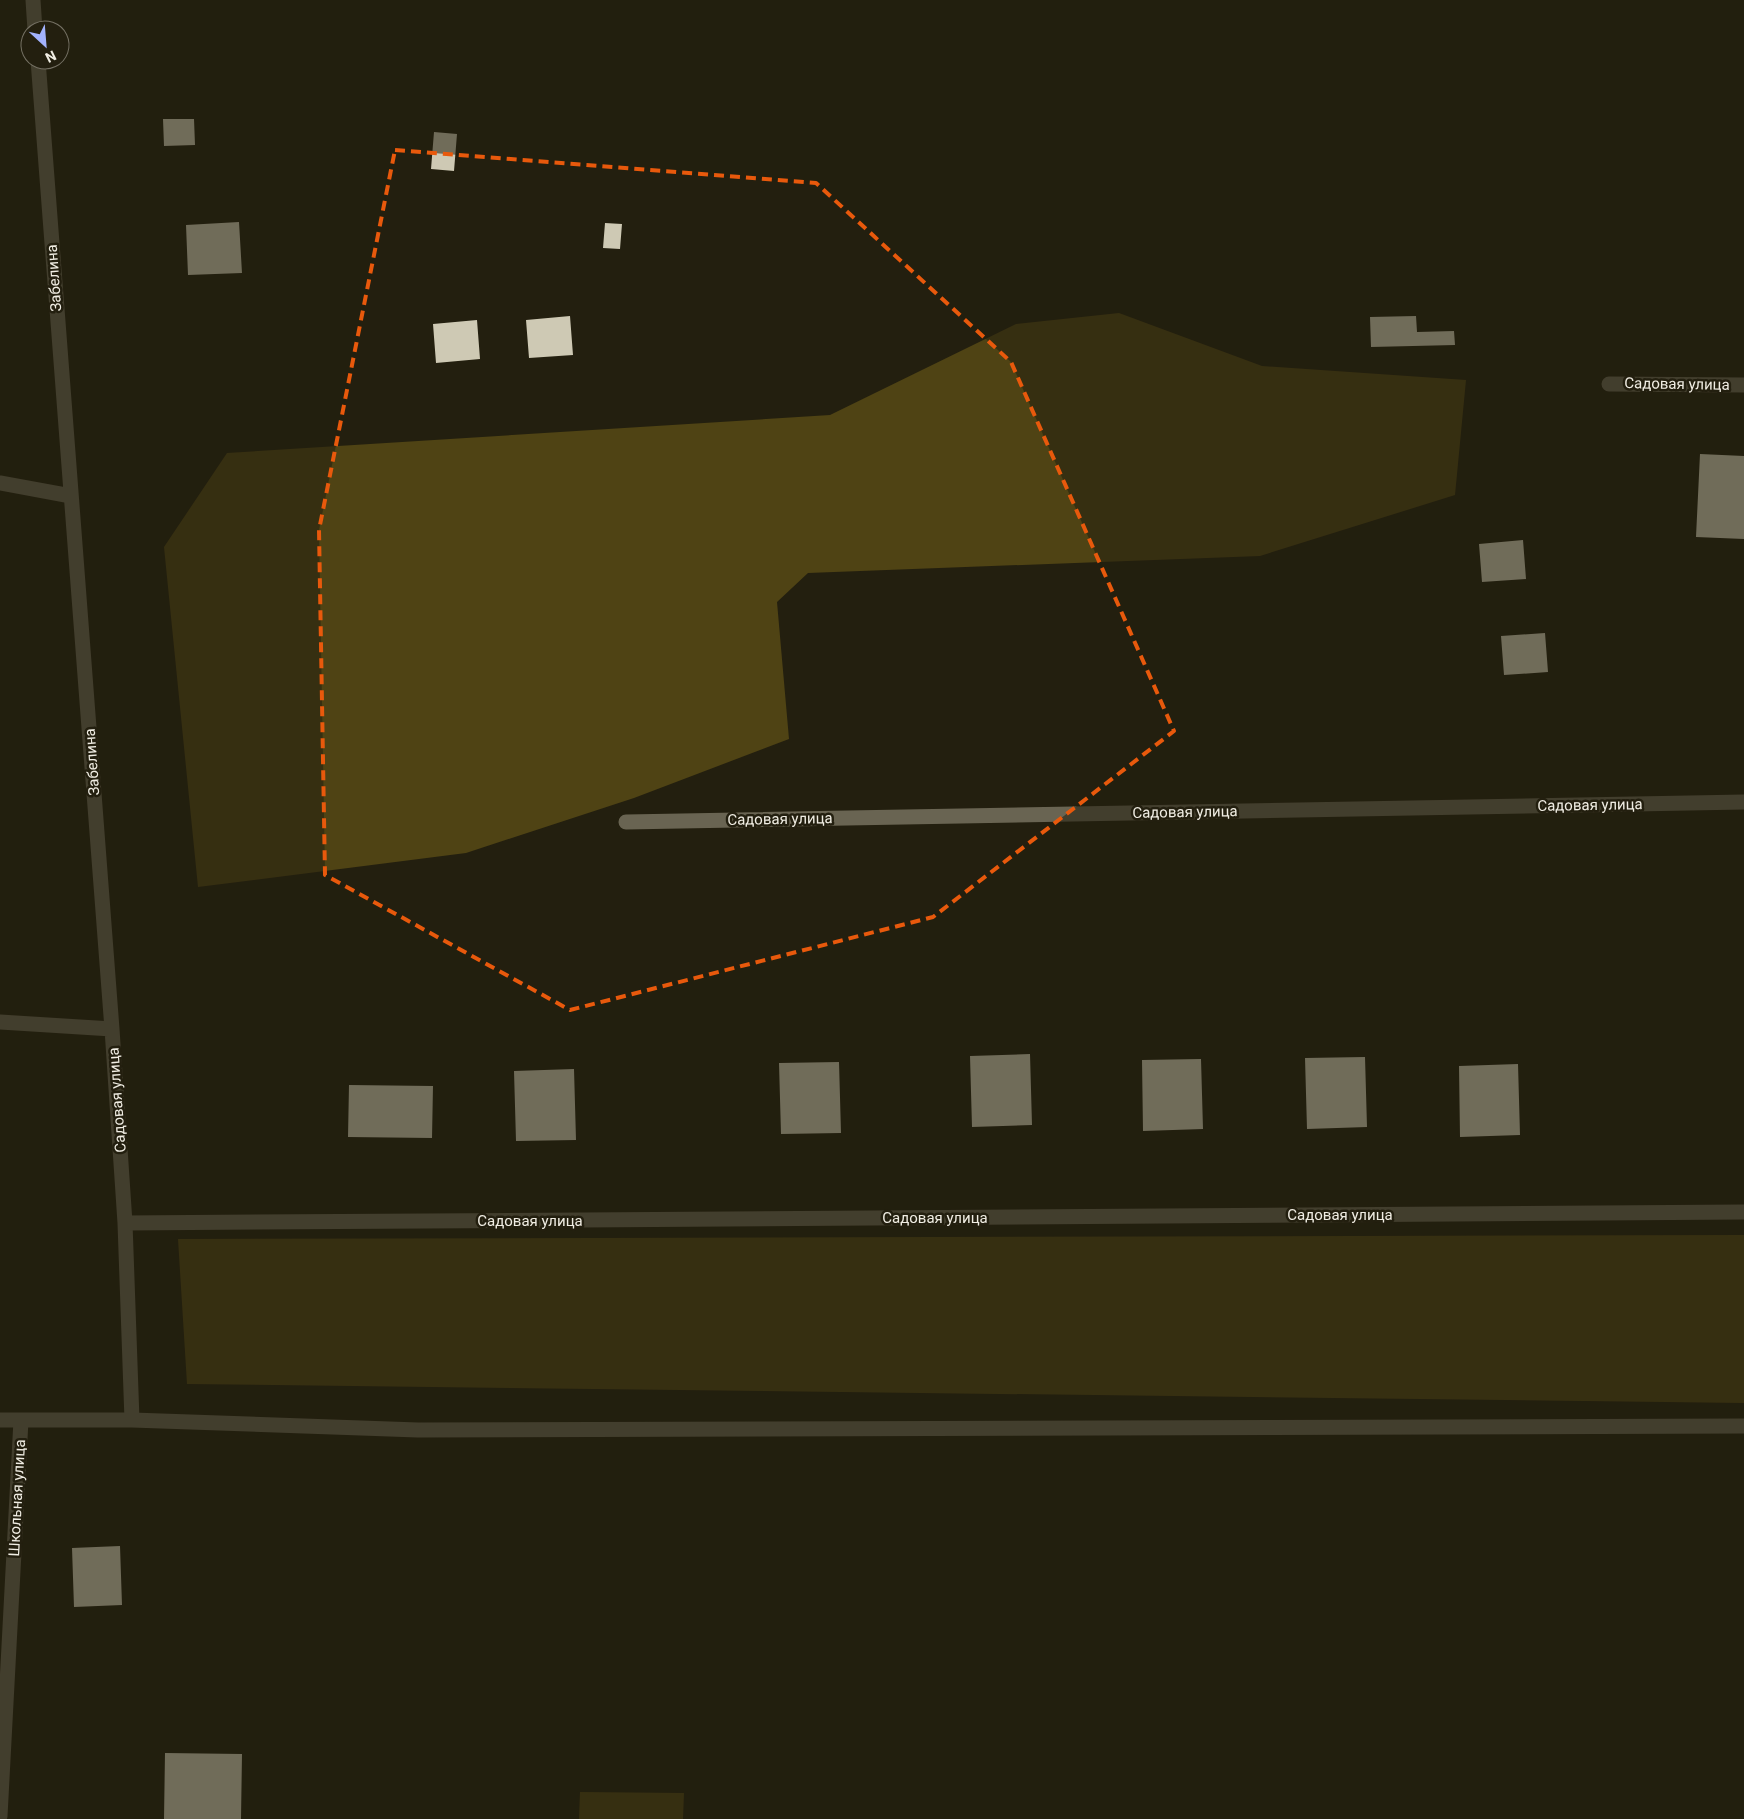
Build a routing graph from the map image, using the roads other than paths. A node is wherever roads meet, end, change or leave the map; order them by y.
1 (33, 0) edge
2 (34, 20) edge
3 (39, 70) edge
4 (1609, 384) dead end
5 (1744, 385) edge
6 (0, 483) edge
7 (71, 496) junction
8 (1744, 802) edge
9 (626, 822) dead end
10 (0, 1022) edge
11 (112, 1028) junction
12 (1744, 1212) edge
13 (125, 1223) junction
14 (0, 1420) edge
15 (21, 1420) junction
16 (132, 1420) junction
17 (1744, 1426) edge
18 (6, 1627) edge
19 (0, 1816) edge

1 - 2 street
3 - 7 street, Забелина
4 - 5 street, Садовая улица
6 - 7 street
7 - 11 street, Забелина
8 - 9 street, Садовая улица
10 - 11 street, Садовая улица
11 - 13 street, Садовая улица
12 - 13 street, Садовая улица
13 - 16 street, Садовая улица
14 - 15 street
15 - 16 street
15 - 18 street, Школьная улица
16 - 17 street
18 - 19 street, Школьная улица

